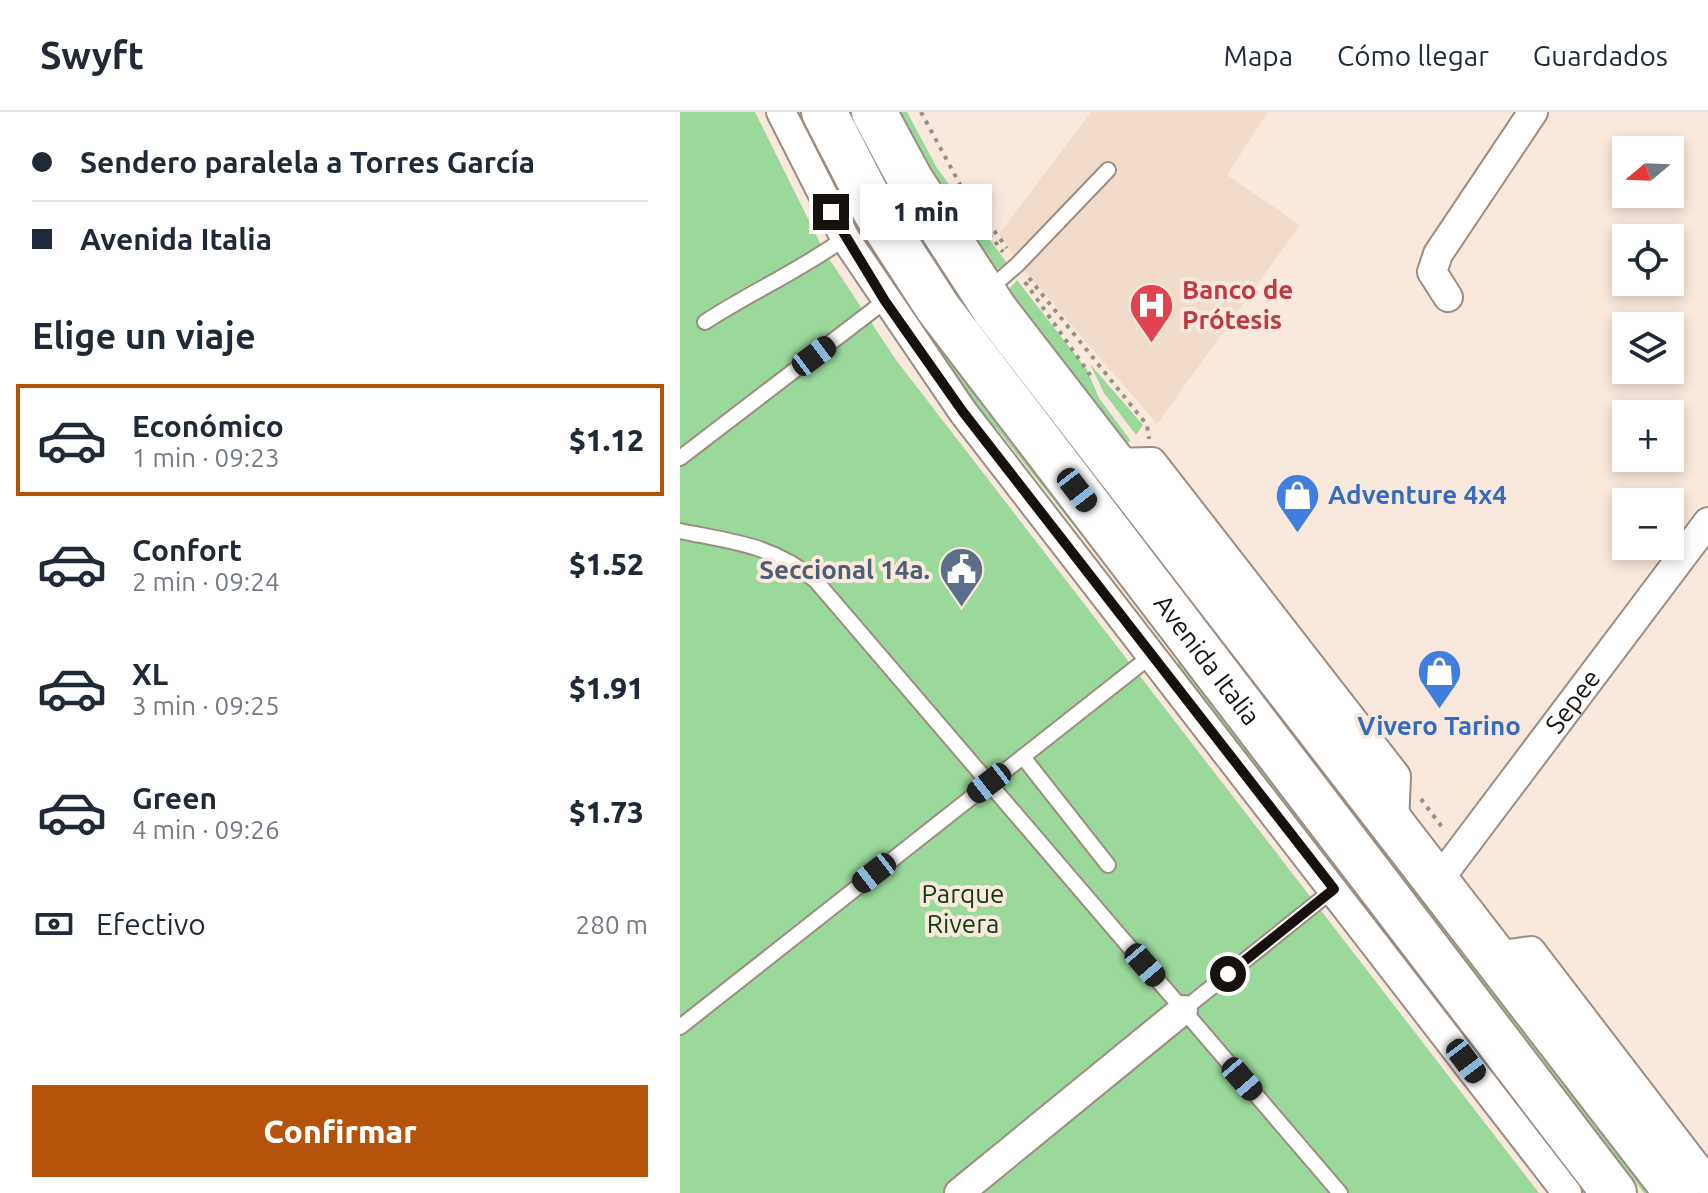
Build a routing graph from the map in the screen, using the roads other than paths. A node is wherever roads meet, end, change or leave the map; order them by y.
1 (781, 112) edge
2 (824, 112) edge
3 (874, 112) edge
4 (1533, 112) edge
5 (1108, 170) dead end
6 (845, 238) junction
7 (1006, 275) junction
8 (1448, 297) dead end
9 (885, 301) junction
10 (705, 322) dead end
11 (680, 458) edge
12 (1708, 522) edge
13 (680, 531) edge
14 (1168, 641) junction
15 (1023, 757) junction
16 (989, 783) junction
17 (1108, 865) dead end
18 (1437, 882) junction
19 (1334, 889) junction
20 (1495, 956) junction
21 (1183, 1010) junction
22 (680, 1027) edge
23 (1708, 1182) edge
24 (959, 1193) edge
25 (1340, 1193) edge
26 (1567, 1193) edge
27 (1614, 1193) edge
28 (1677, 1193) edge

1 - 6 street, Avenida Italia
2 - 14 main road, Avenida Italia
3 - 7 main road, Avenida Italia
4 - 8 street
5 - 7 lane
6 - 9 street, Avenida Italia
6 - 10 lane
7 - 18 main road, Avenida Italia
9 - 11 lane
9 - 14 street, Avenida Italia
12 - 18 street, Sepee
13 - 16 lane
14 - 15 lane
14 - 19 street, Avenida Italia
14 - 27 main road, Avenida Italia
15 - 16 lane
15 - 17 lane
16 - 21 lane
16 - 22 lane
18 - 20 main road, Avenida Italia
19 - 21 lane
19 - 26 street, Avenida Italia
20 - 23 street
20 - 28 main road, Avenida Italia
21 - 24 street
21 - 25 lane

